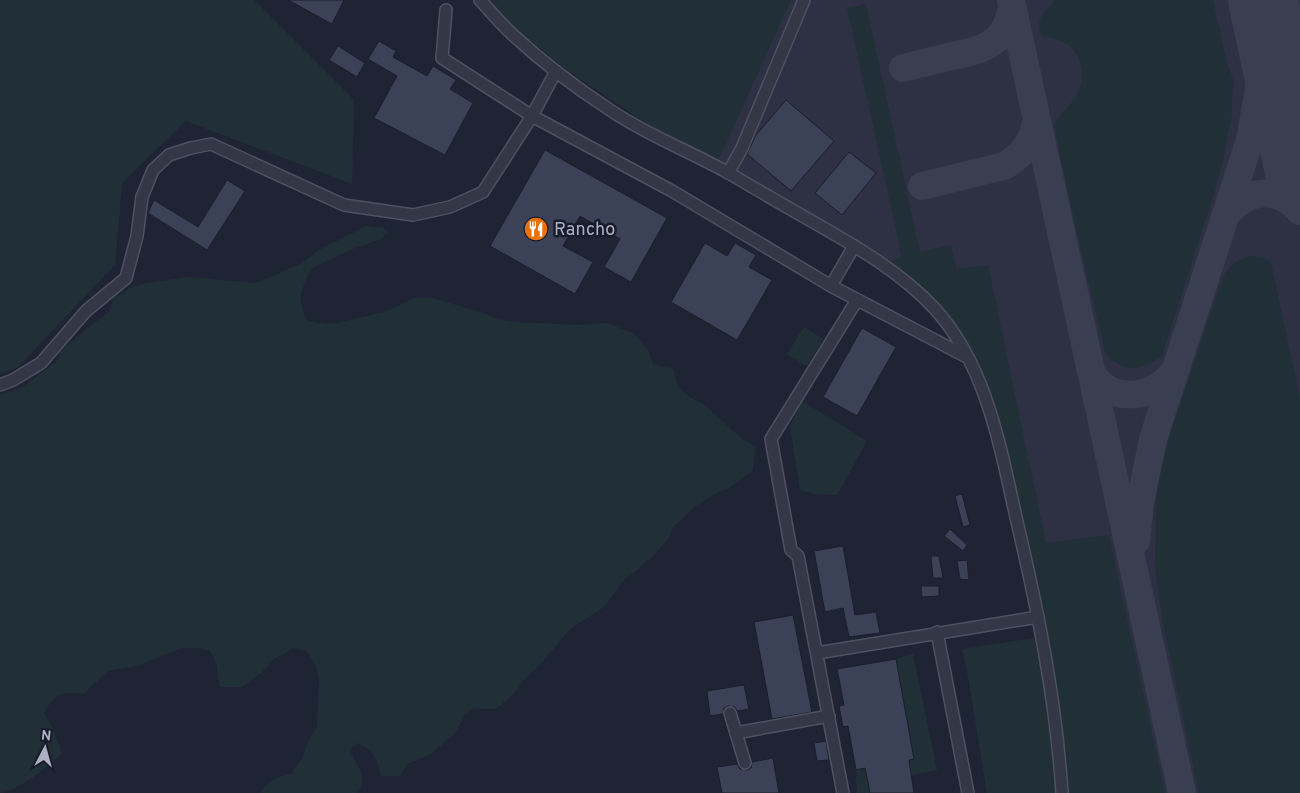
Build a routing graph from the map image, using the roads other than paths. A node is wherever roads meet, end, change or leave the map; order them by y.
1 (480, 0) edge
2 (804, 0) edge
3 (446, 10) dead end
4 (556, 71) junction
5 (532, 116) junction
6 (728, 173) junction
7 (854, 246) junction
8 (831, 286) junction
9 (857, 300) junction
10 (967, 357) junction
11 (0, 385) edge
12 (1038, 616) junction
13 (937, 632) junction
14 (817, 652) junction
15 (730, 713) dead end
16 (829, 716) junction
17 (736, 733) junction
18 (745, 763) dead end
19 (843, 793) edge
20 (968, 793) edge
21 (1062, 793) edge

1 - 4 lane
2 - 6 lane
3 - 5 lane
4 - 5 lane
4 - 6 lane
5 - 8 lane
5 - 11 lane
6 - 7 lane
7 - 8 lane
7 - 10 lane
8 - 9 lane
9 - 10 lane
9 - 14 lane
10 - 12 lane
12 - 13 lane
12 - 21 lane
13 - 14 lane
13 - 20 lane
14 - 16 lane
15 - 17 lane
16 - 17 lane
16 - 19 lane
17 - 18 lane

